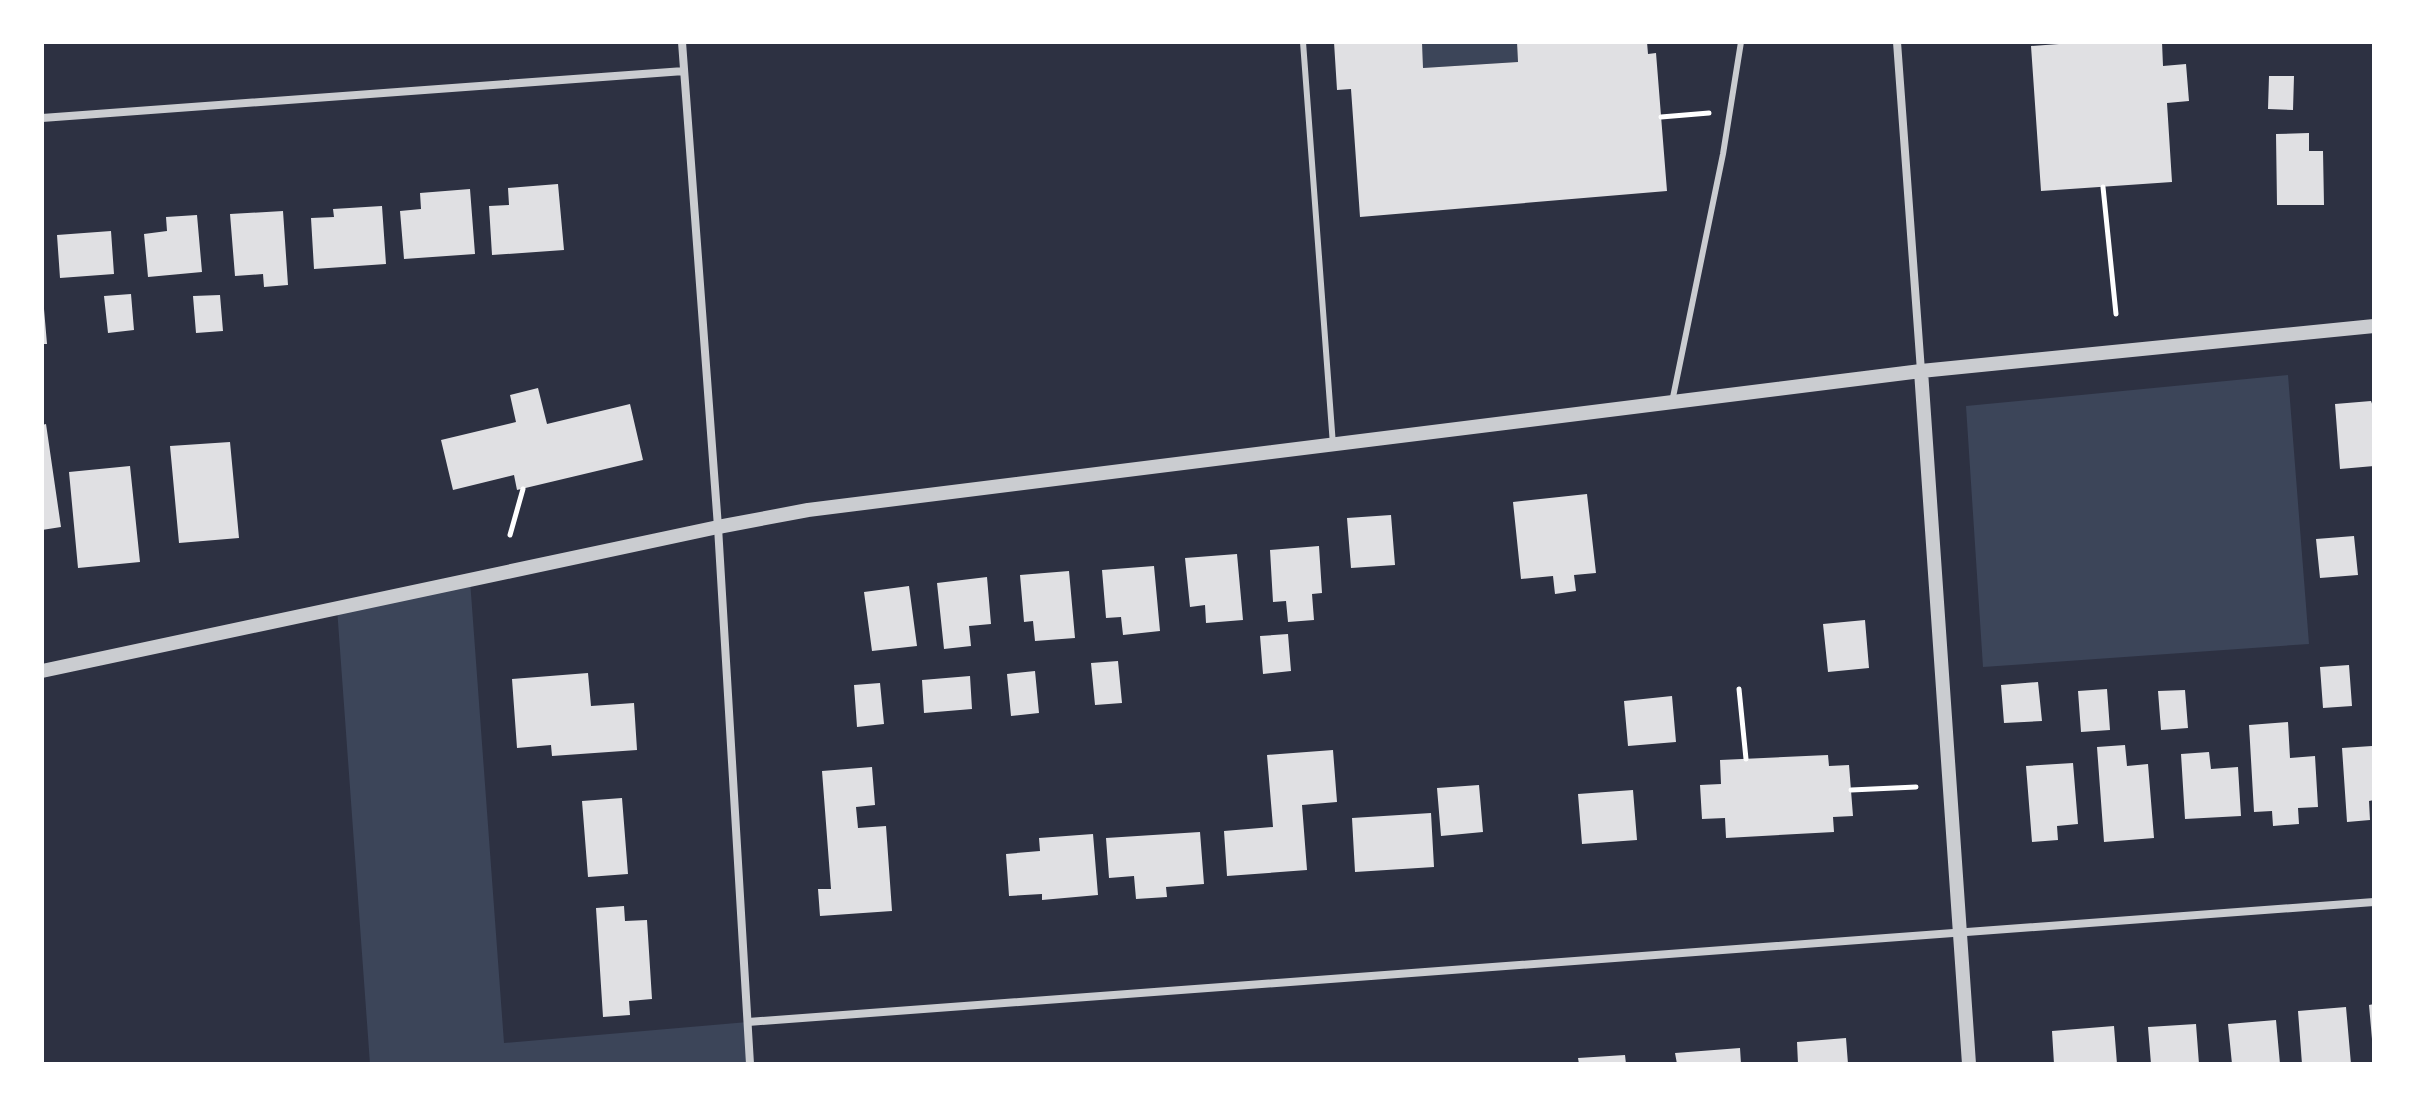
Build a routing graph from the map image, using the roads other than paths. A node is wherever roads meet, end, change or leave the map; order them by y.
1 (682, 42) edge
2 (1303, 42) edge
3 (1741, 42) edge
4 (1897, 42) edge
5 (684, 71) junction
6 (42, 118) edge
7 (2374, 326) edge
8 (1921, 371) junction
9 (1672, 402) junction
10 (1333, 445) junction
11 (718, 527) junction
12 (42, 671) edge
13 (2374, 902) edge
14 (1960, 932) junction
15 (748, 1022) junction
16 (750, 1064) edge
17 (1969, 1064) edge

1 - 5 street
2 - 10 lane
3 - 9 lane
4 - 8 street
5 - 6 street
5 - 11 street
7 - 8 street
8 - 9 street
8 - 14 street
9 - 10 street
10 - 11 street
11 - 12 street
11 - 15 street
13 - 14 street
14 - 15 street
14 - 17 street
15 - 16 street

